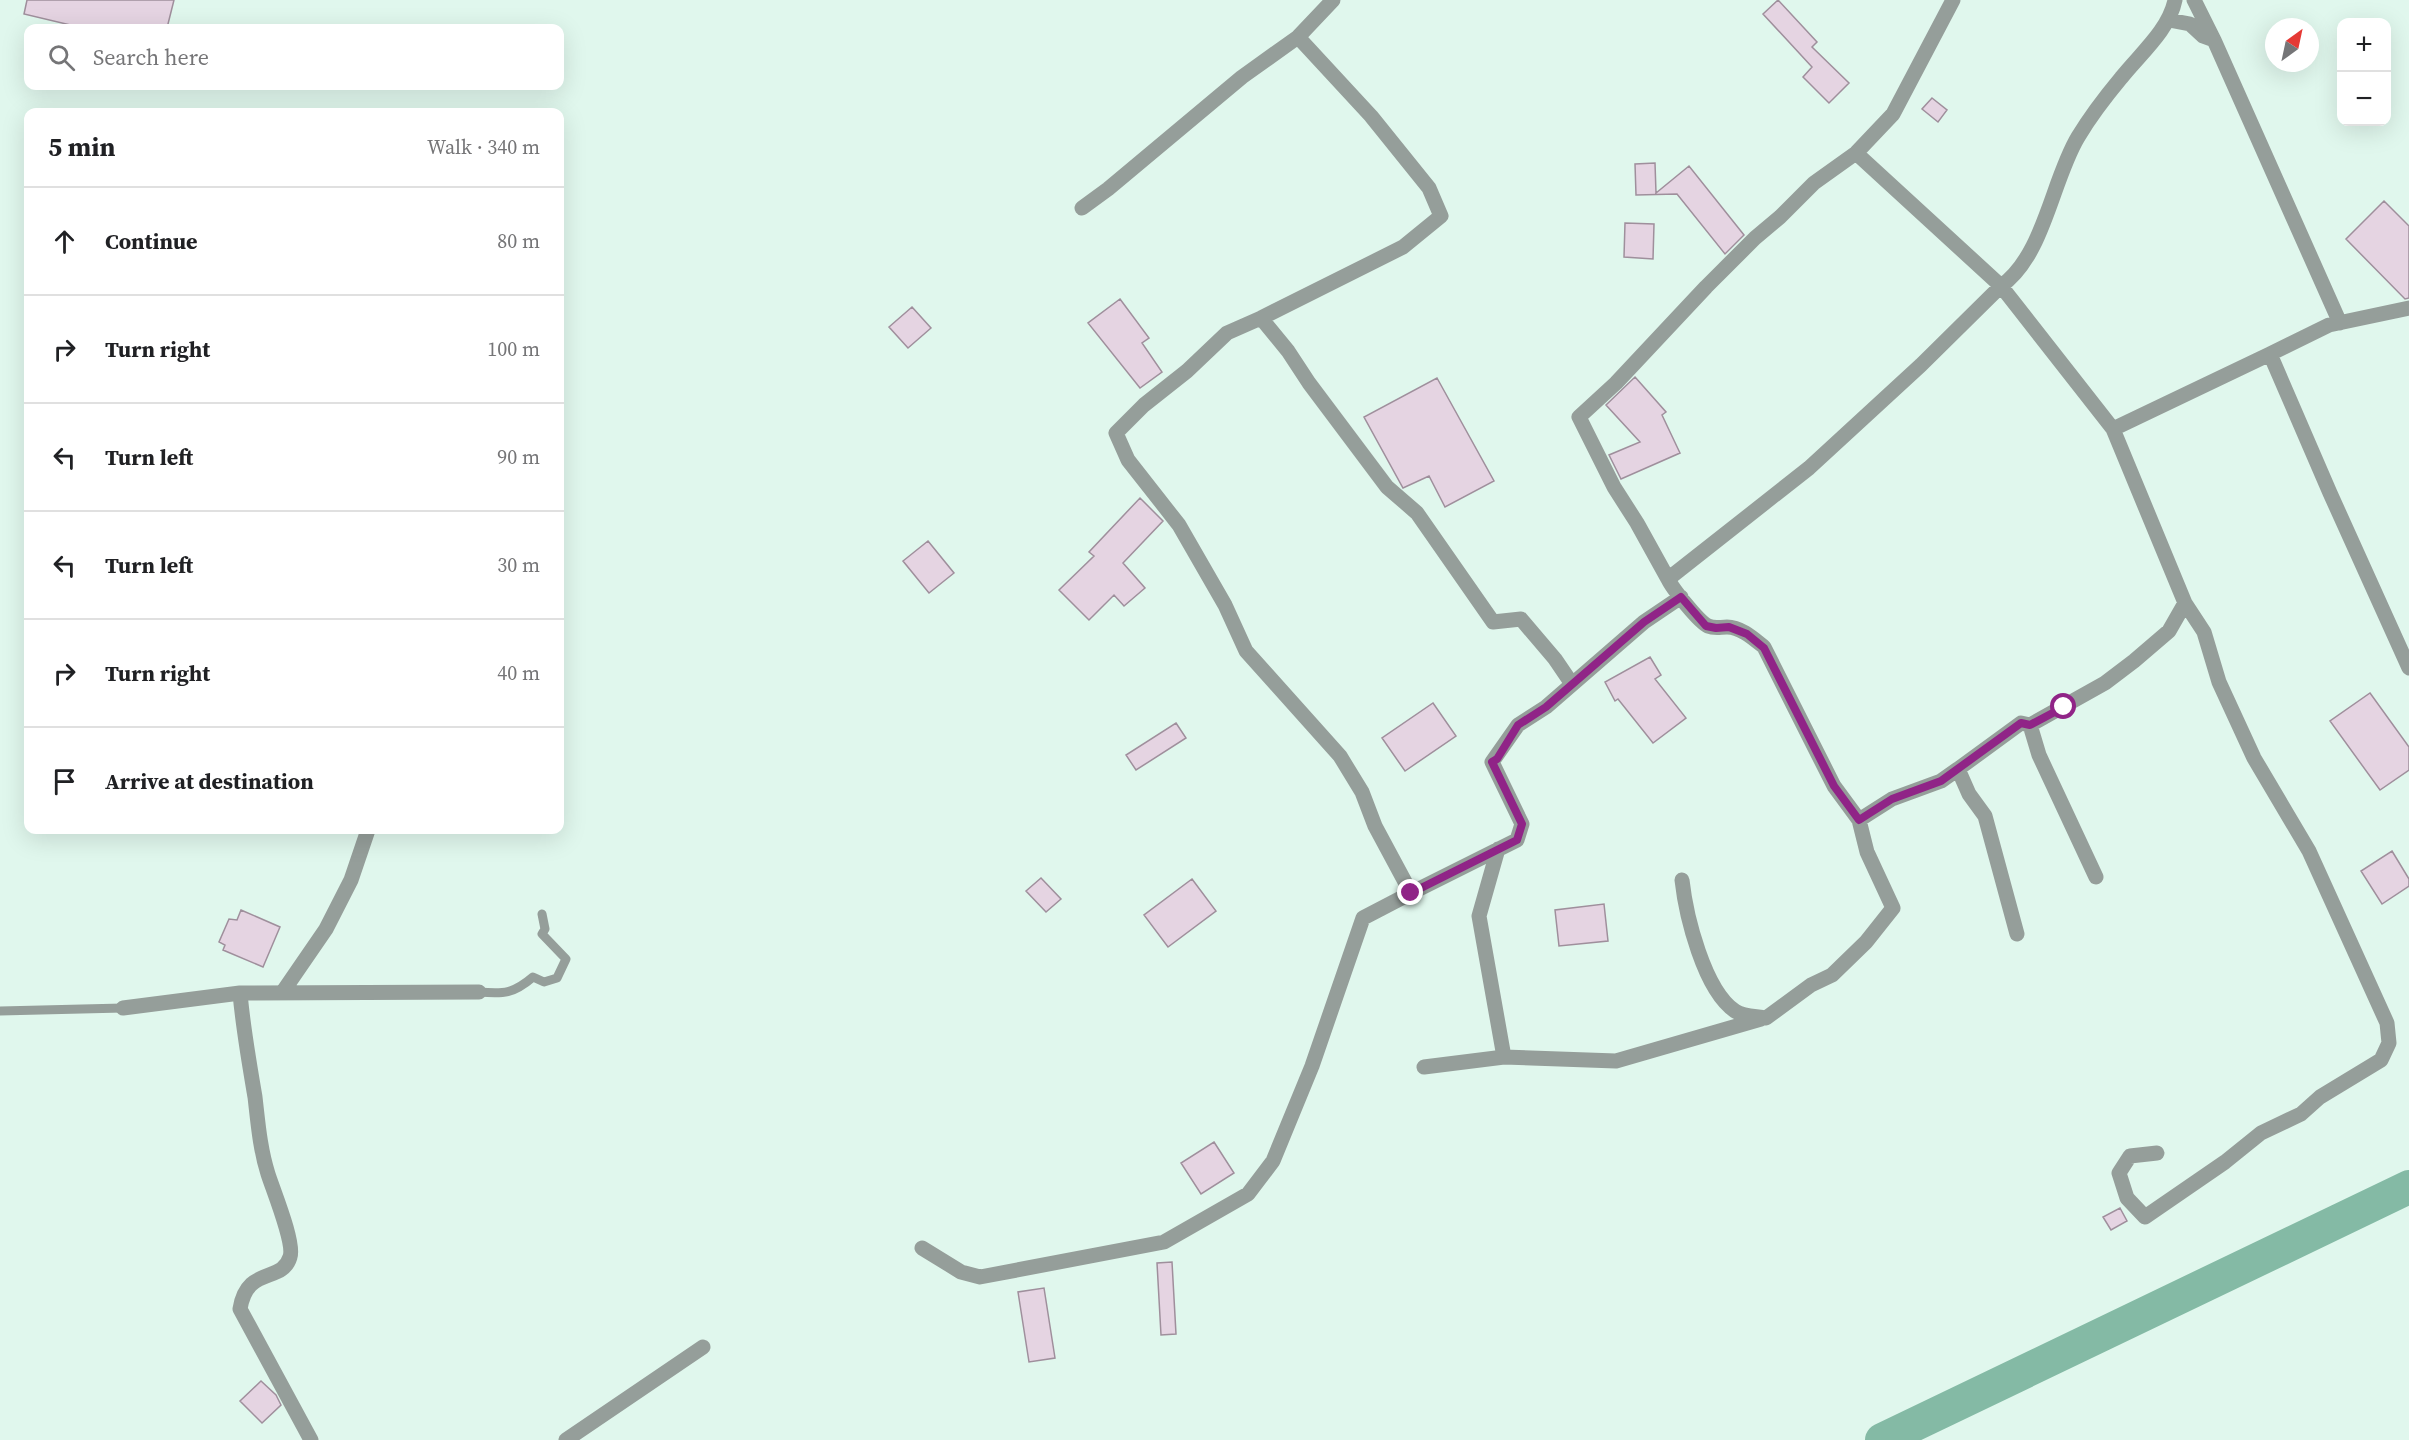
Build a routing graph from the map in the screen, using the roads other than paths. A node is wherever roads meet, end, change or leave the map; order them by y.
1 (1333, 0) edge
2 (1953, 0) edge
3 (2175, 0) edge
4 (2194, 0) edge
5 (2169, 20) junction
6 (2190, 24) junction
7 (1298, 37) junction
8 (2214, 40) junction
9 (1856, 153) junction
10 (1082, 208) dead end
11 (2001, 286) junction
12 (2409, 308) edge
13 (1262, 318) junction
14 (2340, 323) junction
15 (2270, 354) junction
16 (2114, 429) junction
17 (1668, 579) junction
18 (1681, 597) junction
19 (2185, 603) junction
20 (2409, 668) edge
21 (1572, 684) junction
22 (2030, 725) junction
23 (1958, 769) junction
24 (1859, 820) junction
25 (367, 834) edge
26 (1498, 849) junction
27 (2096, 877) dead end
28 (1682, 880) dead end
29 (1411, 893) junction
30 (542, 914) dead end
31 (2017, 934) dead end
32 (479, 992) joint
33 (240, 993) junction
34 (282, 993) junction
35 (123, 1008) joint
36 (0, 1011) edge
37 (1766, 1018) junction
38 (1504, 1057) junction
39 (1424, 1067) dead end
40 (2157, 1153) dead end
41 (922, 1248) dead end
42 (703, 1347) dead end
43 (310, 1440) edge
44 (566, 1440) edge

1 - 7 street
2 - 9 street
3 - 5 street
3 - 6 street
4 - 8 street
5 - 6 street
5 - 11 street
6 - 8 street
7 - 10 street
7 - 13 street
8 - 14 street
9 - 11 street
9 - 17 street
11 - 16 street
11 - 17 street
12 - 14 street
13 - 21 street
13 - 29 street
14 - 15 street
15 - 16 street
15 - 20 street
16 - 19 street
17 - 18 street
18 - 21 street
18 - 24 street
19 - 22 street
19 - 40 street
21 - 26 street
22 - 23 street
22 - 27 street
23 - 24 street
23 - 31 street
24 - 37 street
25 - 34 street
26 - 29 street
26 - 38 street
28 - 37 street
29 - 41 street
30 - 32 lane
32 - 34 street
33 - 34 street
33 - 35 street
33 - 43 street
35 - 36 lane
37 - 38 street
38 - 39 street
42 - 44 street

